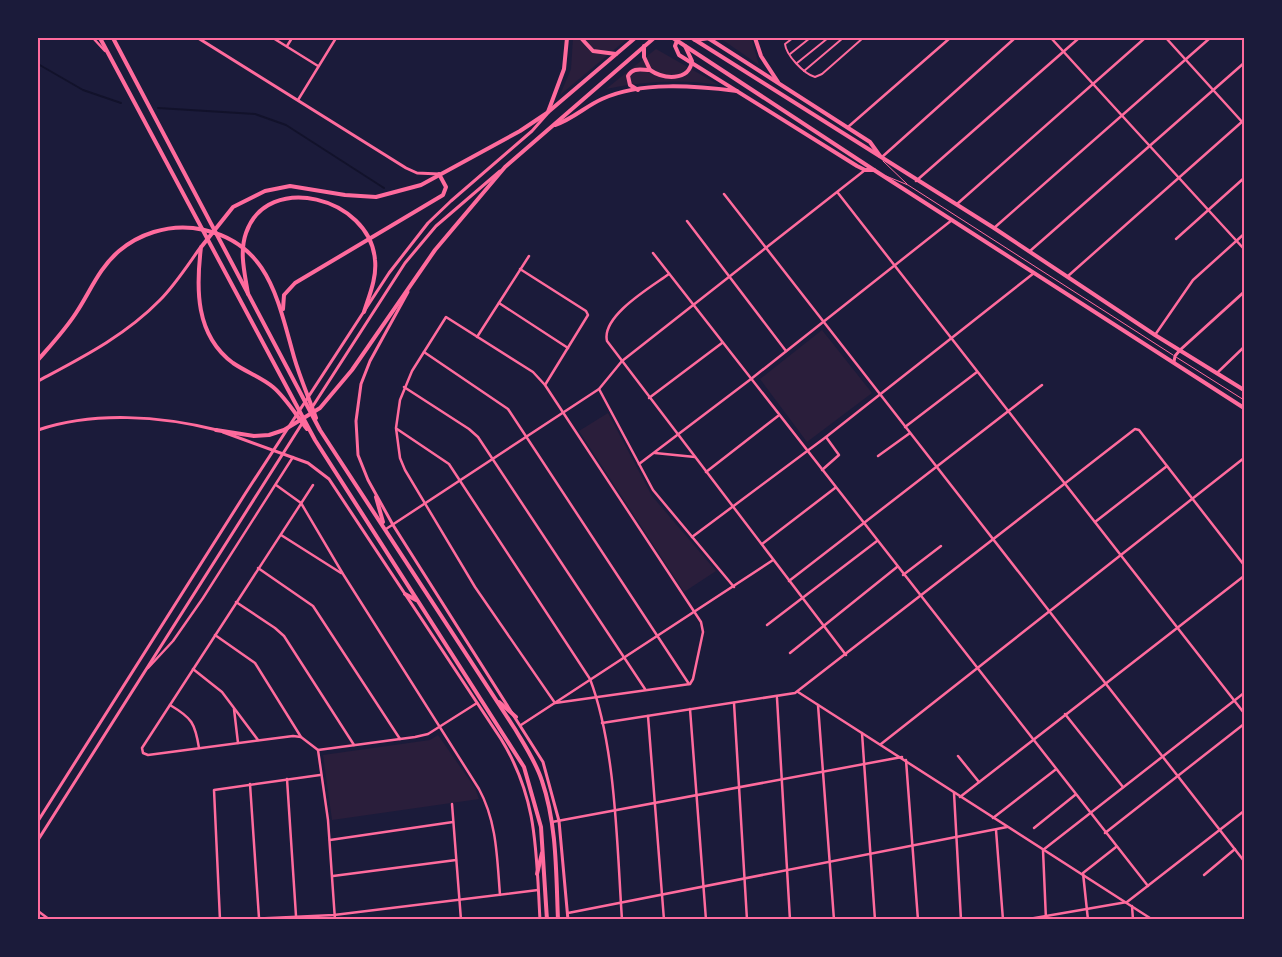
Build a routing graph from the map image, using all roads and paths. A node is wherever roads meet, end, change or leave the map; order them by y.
1 (93, 38) edge
2 (100, 38) edge
3 (113, 38) edge
4 (198, 38) edge
5 (273, 38) edge
6 (292, 38) edge
7 (336, 38) edge
8 (567, 38) edge
9 (581, 38) edge
10 (627, 38) edge
11 (635, 38) edge
12 (654, 38) edge
13 (673, 38) edge
14 (678, 38) edge
15 (708, 38) edge
16 (713, 38) edge
17 (756, 38) edge
18 (793, 38) edge
19 (810, 38) edge
20 (828, 38) edge
21 (842, 38) edge
22 (863, 38) edge
23 (950, 38) edge
24 (1015, 38) edge
25 (1051, 38) edge
26 (1079, 38) edge
27 (1145, 38) edge
28 (1166, 38) edge
29 (1210, 38) edge
30 (694, 39) edge
31 (684, 44) junction
32 (287, 46) junction
33 (625, 46) junction
34 (644, 46) junction
35 (1063, 51) junction
36 (616, 54) junction
37 (790, 54) junction
38 (109, 55) junction
39 (1186, 59) junction
40 (797, 63) junction
41 (1244, 63) edge
42 (318, 66) junction
43 (650, 70) junction
44 (804, 71) junction
45 (1093, 83) junction
46 (781, 86) junction
47 (639, 90) junction
48 (1214, 90) junction
49 (740, 92) junction
50 (297, 101) junction
51 (547, 113) junction
52 (1122, 115) junction
53 (1244, 122) edge
54 (553, 126) junction
55 (847, 128) junction
56 (1151, 146) junction
57 (880, 158) junction
58 (505, 167) junction
59 (865, 170) junction
60 (874, 170) junction
61 (439, 174) junction
62 (1179, 178) junction
63 (1244, 178) edge
64 (916, 181) junction
65 (908, 185) junction
66 (838, 193) junction
67 (724, 194) dead end
68 (956, 205) junction
69 (1208, 210) junction
70 (952, 220) junction
71 (687, 221) dead end
72 (994, 228) junction
73 (1244, 234) edge
74 (1176, 239) dead end
75 (1237, 241) junction
76 (202, 246) junction
77 (1244, 249) edge
78 (766, 250) junction
79 (1028, 252) junction
80 (653, 253) dead end
81 (529, 256) dead end
82 (894, 266) junction
83 (520, 270) junction
84 (1034, 272) junction
85 (669, 274) junction
86 (1067, 277) junction
87 (415, 279) junction
88 (730, 279) junction
89 (1244, 292) edge
90 (249, 298) junction
91 (499, 303) junction
92 (694, 306) junction
93 (364, 312) junction
94 (283, 313) junction
95 (822, 322) junction
96 (1155, 335) junction
97 (477, 337) junction
98 (951, 338) junction
99 (722, 343) junction
100 (1244, 347) edge
101 (568, 348) junction
102 (1180, 350) junction
103 (786, 351) junction
104 (423, 352) junction
105 (1175, 356) junction
106 (38, 360) edge
107 (622, 361) junction
108 (1174, 362) junction
109 (977, 372) junction
110 (1217, 372) junction
111 (751, 379) junction
112 (38, 381) edge
113 (545, 385) junction
114 (1042, 385) dead end
115 (404, 387) junction
116 (599, 389) junction
117 (1244, 390) edge
118 (879, 394) junction
119 (649, 398) junction
120 (1244, 400) edge
121 (1244, 408) edge
122 (1008, 410) junction
123 (562, 413) junction
124 (779, 416) junction
125 (905, 427) junction
126 (396, 428) junction
127 (38, 430) edge
128 (216, 430) junction
129 (320, 430) junction
130 (910, 433) junction
131 (678, 434) junction
132 (826, 436) junction
133 (526, 437) junction
134 (315, 440) junction
135 (807, 452) junction
136 (654, 453) junction
137 (878, 456) dead end
138 (294, 457) junction
139 (695, 457) junction
140 (494, 458) junction
141 (1244, 458) edge
142 (638, 464) junction
143 (1167, 466) junction
144 (935, 467) junction
145 (822, 470) junction
146 (706, 472) junction
147 (461, 481) junction
148 (1064, 483) junction
149 (276, 485) junction
150 (314, 485) dead end
151 (835, 488) junction
152 (376, 497) junction
153 (1193, 499) junction
154 (301, 504) junction
155 (425, 504) junction
156 (735, 508) junction
157 (1095, 522) junction
158 (864, 523) junction
159 (393, 525) junction
160 (385, 528) junction
161 (281, 535) junction
162 (692, 537) junction
163 (992, 539) junction
164 (877, 541) junction
165 (762, 544) junction
166 (941, 546) dead end
167 (1122, 556) junction
168 (773, 560) junction
169 (1244, 565) edge
170 (897, 567) junction
171 (258, 568) junction
172 (343, 574) junction
173 (903, 575) junction
174 (1244, 576) edge
175 (790, 581) junction
176 (734, 587) junction
177 (405, 594) junction
178 (919, 595) junction
179 (803, 597) junction
180 (417, 600) junction
181 (236, 602) junction
182 (694, 612) junction
183 (1050, 613) junction
184 (767, 625) dead end
185 (825, 626) junction
186 (1178, 628) junction
187 (214, 635) junction
188 (657, 636) junction
189 (790, 652) dead end
190 (846, 655) junction
191 (623, 657) junction
192 (977, 667) junction
193 (193, 669) junction
194 (145, 671) junction
195 (590, 679) junction
196 (689, 684) junction
197 (1104, 684) junction
198 (645, 689) junction
199 (798, 692) junction
200 (1244, 693) edge
201 (597, 697) junction
202 (494, 698) junction
203 (777, 698) junction
204 (1235, 701) junction
205 (477, 702) junction
206 (554, 703) junction
207 (734, 703) junction
208 (170, 705) junction
209 (818, 705) junction
210 (234, 708) junction
211 (690, 709) junction
212 (1244, 713) edge
213 (1065, 714) junction
214 (648, 716) junction
215 (516, 717) junction
216 (602, 723) junction
217 (1244, 724) edge
218 (521, 725) junction
219 (440, 726) junction
220 (862, 733) junction
221 (301, 737) junction
222 (400, 739) junction
223 (258, 740) junction
224 (1032, 740) junction
225 (238, 743) junction
226 (881, 744) junction
227 (354, 745) junction
228 (199, 748) junction
229 (318, 750) junction
230 (958, 756) dead end
231 (902, 757) junction
232 (1162, 757) junction
233 (906, 760) junction
234 (865, 764) junction
235 (1055, 770) junction
236 (822, 772) junction
237 (320, 775) junction
238 (1178, 777) junction
239 (287, 779) junction
240 (782, 780) junction
241 (979, 782) junction
242 (250, 784) junction
243 (739, 788) junction
244 (1124, 788) junction
245 (954, 793) junction
246 (697, 795) junction
247 (1075, 795) junction
248 (960, 798) junction
249 (654, 803) junction
250 (452, 804) dead end
251 (1244, 811) edge
252 (614, 812) junction
253 (1090, 814) junction
254 (993, 818) junction
255 (38, 821) edge
256 (559, 821) junction
257 (453, 822) junction
258 (552, 822) junction
259 (1007, 827) junction
260 (1034, 828) dead end
261 (996, 830) junction
262 (1220, 830) junction
263 (1105, 833) junction
264 (956, 839) junction
265 (38, 840) edge
266 (330, 840) junction
267 (543, 846) junction
268 (912, 847) junction
269 (1116, 847) junction
270 (1235, 849) junction
271 (1043, 850) junction
272 (872, 855) junction
273 (456, 860) junction
274 (1244, 861) edge
275 (831, 863) junction
276 (787, 871) junction
277 (538, 874) junction
278 (1083, 874) junction
279 (1204, 875) dead end
280 (333, 876) junction
281 (745, 879) junction
282 (1148, 886) junction
283 (703, 888) junction
284 (538, 890) junction
285 (500, 895) junction
286 (662, 896) junction
287 (460, 900) junction
288 (1127, 902) junction
289 (620, 903) junction
290 (1132, 906) junction
291 (1087, 908) junction
292 (38, 912) edge
293 (568, 913) junction
294 (334, 915) junction
295 (1046, 915) junction
296 (296, 916) junction
297 (259, 918) junction
298 (50, 920) edge
299 (220, 920) edge
300 (224, 920) edge
301 (335, 920) edge
302 (461, 920) edge
303 (540, 920) edge
304 (547, 920) edge
305 (558, 920) edge
306 (568, 920) edge
307 (622, 920) edge
308 (664, 920) edge
309 (706, 920) edge
310 (747, 920) edge
311 (790, 920) edge
312 (834, 920) edge
313 (875, 920) edge
314 (918, 920) edge
315 (961, 920) edge
316 (1003, 920) edge
317 (1023, 920) edge
318 (1046, 920) edge
319 (1088, 920) edge
320 (1133, 920) edge
321 (1153, 920) edge

1 - 38 street
2 - 38 main road
3 - 90 main road
4 - 50 main road
5 - 32 street
6 - 32 street
7 - 42 street
8 - 51 main road
9 - 36 main road
10 - 33 main road
11 - 33 main road
12 - 34 main road
13 - 31 main road
14 - 49 main road
15 - 46 main road
16 - 30 main road
17 - 46 main road
18 - 37 street
19 - 37 street
20 - 40 street
21 - 44 street
22 - 44 street
23 - 55 street
24 - 57 street
25 - 35 street
26 - 35 street
27 - 45 street
28 - 39 street
29 - 39 street
30 - 57 main road
31 - 43 main road
31 - 60 main road
32 - 42 street
33 - 36 main road
34 - 43 main road
34 - 54 main road
35 - 45 street
35 - 64 street
36 - 51 main road
37 - 40 street
38 - 134 main road
39 - 48 street
39 - 52 street
40 - 44 street
41 - 48 street
42 - 50 street
43 - 47 main road
45 - 52 street
45 - 68 street
46 - 55 main road
47 - 49 main road
47 - 54 main road
48 - 53 street
48 - 56 street
49 - 59 main road
50 - 61 main road
51 - 61 main road
51 - 93 main road
52 - 56 street
52 - 72 street
53 - 62 street
54 - 58 main road
55 - 57 main road
56 - 62 street
56 - 79 street
57 - 64 main road
57 - 65 lane
58 - 87 main road
58 - 194 main road
59 - 60 main road
59 - 66 street
60 - 65 lane
60 - 70 main road
61 - 76 main road
61 - 94 main road
62 - 69 street
62 - 86 street
63 - 69 street
64 - 68 main road
65 - 105 lane
66 - 78 street
66 - 82 street
67 - 78 street
68 - 72 main road
69 - 74 street
69 - 75 street
70 - 82 street
70 - 84 main road
71 - 88 street
72 - 79 main road
73 - 75 street
75 - 77 street
75 - 96 street
76 - 112 main road
76 - 134 main road
78 - 88 street
78 - 95 street
79 - 86 main road
80 - 85 street
81 - 83 street
82 - 95 street
82 - 98 street
83 - 91 street
83 - 101 street
84 - 98 street
84 - 108 main road
85 - 92 street
85 - 107 street
86 - 96 main road
87 - 128 main road
87 - 152 main road
88 - 92 street
88 - 103 street
89 - 102 main road
90 - 93 main road
90 - 129 main road
91 - 97 street
91 - 101 street
92 - 99 street
92 - 107 street
93 - 255 main road
94 - 106 main road
94 - 129 main road
95 - 103 street
95 - 118 street
96 - 102 main road
97 - 104 street
97 - 113 street
98 - 109 street
98 - 118 street
99 - 111 street
99 - 119 street
100 - 110 street
101 - 113 street
102 - 105 main road
102 - 110 main road
103 - 111 street
104 - 115 street
104 - 133 street
105 - 108 main road
105 - 120 lane
107 - 116 street
107 - 119 street
108 - 121 main road
109 - 122 street
109 - 125 street
110 - 117 main road
111 - 124 street
111 - 131 street
113 - 123 street
114 - 122 street
115 - 126 street
115 - 140 street
116 - 123 street
116 - 142 street
118 - 125 street
118 - 132 street
119 - 131 street
122 - 144 street
122 - 148 street
123 - 133 street
123 - 182 street
124 - 135 street
124 - 146 street
125 - 130 street
126 - 147 street
126 - 155 street
127 - 128 main road
128 - 138 main road
129 - 160 main road
130 - 137 street
130 - 144 street
131 - 136 street
131 - 139 street
132 - 135 street
132 - 145 street
133 - 140 street
133 - 188 street
134 - 180 main road
135 - 145 street
135 - 156 street
136 - 139 street
136 - 142 street
138 - 149 street
138 - 177 main road
139 - 146 street
140 - 147 street
140 - 191 street
141 - 153 street
142 - 162 street
143 - 148 street
143 - 153 street
143 - 157 street
144 - 158 street
144 - 163 street
145 - 151 street
146 - 156 street
147 - 155 street
147 - 195 street
148 - 157 street
148 - 163 street
149 - 154 street
149 - 194 street
150 - 154 street
151 - 158 street
151 - 165 street
152 - 159 main road
152 - 160 main road
153 - 167 street
153 - 169 street
154 - 161 street
154 - 172 street
155 - 159 street
155 - 206 street
156 - 162 street
156 - 165 street
157 - 167 street
158 - 164 street
158 - 175 street
159 - 160 street
159 - 215 main road
160 - 202 main road
161 - 171 street
161 - 172 street
162 - 176 street
163 - 178 street
163 - 183 street
164 - 170 street
164 - 179 street
165 - 168 street
166 - 173 street
167 - 183 street
167 - 186 street
168 - 175 street
168 - 176 street
170 - 173 street
170 - 185 street
171 - 181 street
171 - 222 street
172 - 219 street
173 - 178 street
174 - 186 street
175 - 179 street
176 - 182 street
177 - 180 main road
177 - 205 main road
178 - 190 street
178 - 192 street
179 - 184 street
179 - 185 street
180 - 267 main road
181 - 187 street
181 - 227 street
182 - 188 street
182 - 196 street
183 - 192 street
183 - 197 street
185 - 189 street
185 - 190 street
186 - 197 street
186 - 204 street
187 - 193 street
187 - 221 street
188 - 191 street
188 - 196 street
190 - 199 street
191 - 195 street
191 - 198 street
192 - 224 street
192 - 226 street
193 - 208 street
193 - 210 street
194 - 265 main road
195 - 201 street
195 - 206 street
196 - 198 street
197 - 213 street
197 - 232 street
198 - 201 street
199 - 203 street
199 - 209 street
200 - 204 street
201 - 206 street
201 - 216 street
202 - 215 main road
202 - 258 main road
203 - 207 street
203 - 240 street
204 - 212 street
204 - 232 street
205 - 219 street
205 - 277 main road
206 - 218 street
207 - 211 street
207 - 243 street
208 - 228 street
208 - 228 street
209 - 220 street
209 - 236 street
210 - 223 street
210 - 225 street
211 - 214 street
211 - 246 street
213 - 224 street
213 - 244 street
214 - 216 street
214 - 249 street
215 - 218 main road
216 - 252 street
217 - 238 street
218 - 256 main road
219 - 222 street
219 - 285 street
220 - 226 street
220 - 234 street
221 - 223 street
221 - 229 street
222 - 227 street
223 - 225 street
224 - 235 street
224 - 241 street
225 - 228 street
226 - 231 street
227 - 229 street
229 - 237 street
230 - 241 street
231 - 233 street
231 - 234 street
232 - 238 street
232 - 244 street
233 - 245 street
233 - 268 street
234 - 236 street
234 - 272 street
235 - 247 street
235 - 254 street
236 - 240 street
236 - 275 street
237 - 239 street
237 - 266 street
238 - 262 street
238 - 263 street
239 - 242 street
239 - 296 street
240 - 243 street
240 - 276 street
241 - 248 street
242 - 297 street
242 - 299 street
243 - 246 street
243 - 281 street
244 - 253 street
245 - 248 street
245 - 264 street
246 - 249 street
246 - 283 street
247 - 253 street
247 - 260 street
248 - 254 street
249 - 252 street
249 - 286 street
250 - 257 street
251 - 262 street
252 - 256 street
252 - 289 street
253 - 263 street
253 - 271 street
254 - 259 street
256 - 258 street
256 - 293 main road
257 - 266 street
257 - 273 street
258 - 305 main road
259 - 261 street
259 - 271 street
261 - 264 street
261 - 316 street
262 - 270 street
262 - 282 street
263 - 269 street
264 - 268 street
264 - 315 street
266 - 280 street
267 - 277 main road
267 - 304 main road
268 - 272 street
268 - 314 street
269 - 278 street
269 - 282 street
270 - 274 street
270 - 279 street
271 - 278 street
271 - 295 street
272 - 275 street
272 - 313 street
273 - 280 street
273 - 287 street
275 - 276 street
275 - 312 street
276 - 281 street
276 - 311 street
277 - 284 main road
278 - 288 street
278 - 291 street
280 - 294 street
281 - 283 street
281 - 310 street
282 - 288 street
283 - 286 street
283 - 309 street
284 - 285 street
284 - 303 main road
285 - 287 street
286 - 289 street
286 - 308 street
287 - 294 street
287 - 302 street
288 - 290 street
288 - 291 street
289 - 293 street
289 - 307 street
290 - 320 street
290 - 321 street
291 - 295 street
291 - 319 street
292 - 298 street
293 - 306 main road
294 - 296 street
294 - 301 street
295 - 317 street
295 - 318 street
296 - 297 street
297 - 300 street

